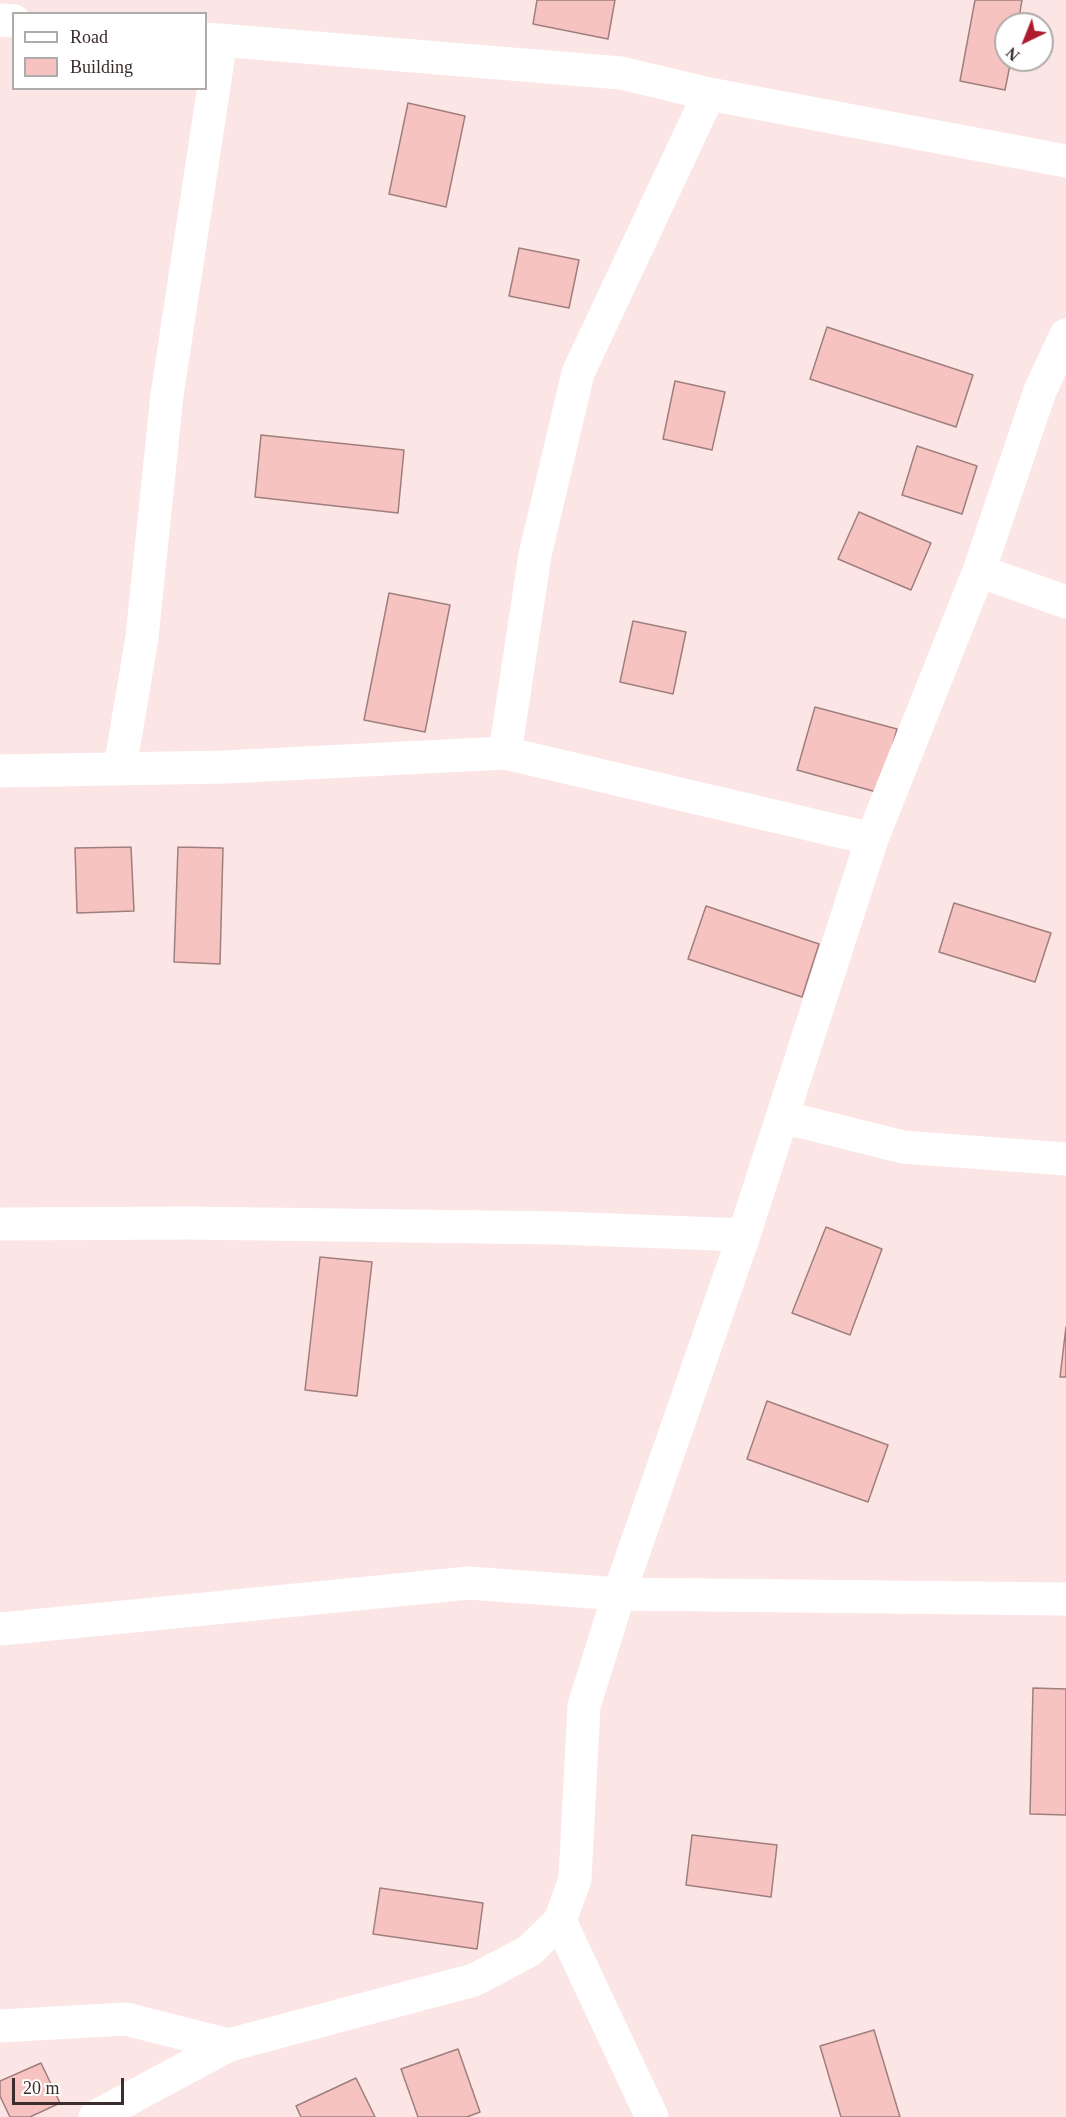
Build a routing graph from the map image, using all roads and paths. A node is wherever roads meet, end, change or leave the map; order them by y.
1 (213, 40) edge
2 (207, 85) edge
3 (206, 90) edge
4 (709, 94) junction
5 (1066, 161) edge
6 (1066, 336) edge
7 (979, 571) junction
8 (1066, 602) edge
9 (505, 753) junction
10 (120, 768) junction
11 (0, 771) edge
12 (872, 839) junction
13 (782, 1117) junction
14 (1066, 1158) edge
15 (0, 1224) edge
16 (744, 1235) junction
17 (619, 1594) junction
18 (1066, 1599) edge
19 (0, 1629) edge
20 (560, 1921) junction
21 (0, 2026) edge
22 (229, 2045) junction
23 (96, 2117) edge
24 (652, 2117) edge

1 - 2 street
1 - 4 street
3 - 10 street
4 - 5 street
4 - 9 street
6 - 7 street
7 - 8 street
7 - 12 street
9 - 10 street
9 - 12 street
10 - 11 street
12 - 13 street
13 - 14 street
13 - 16 street
15 - 16 street
16 - 17 street
17 - 18 street
17 - 19 street
17 - 20 street
20 - 22 street
20 - 24 street
21 - 22 street
22 - 23 street

